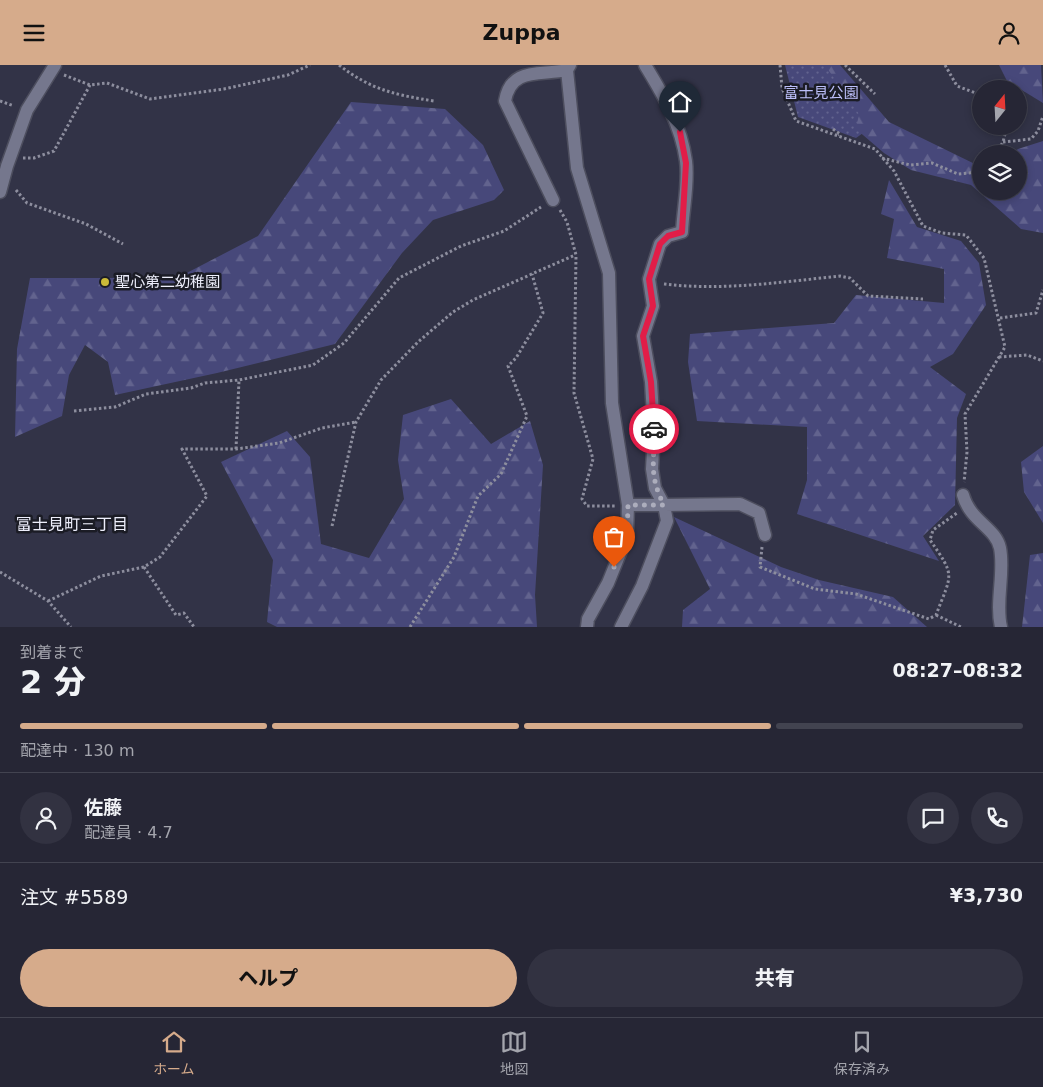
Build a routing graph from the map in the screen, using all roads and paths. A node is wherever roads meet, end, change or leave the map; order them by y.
1 (310, 65) edge
2 (339, 65) edge
3 (646, 65) edge
4 (780, 65) edge
5 (844, 65) edge
6 (945, 65) edge
7 (55, 66) edge
8 (569, 68) edge
9 (90, 85) junction
10 (972, 92) edge
11 (875, 95) dead end
12 (434, 101) dead end
13 (1043, 116) edge
14 (833, 129) dead end
15 (835, 135) junction
16 (1005, 135) edge
17 (1003, 142) junction
18 (1001, 145) edge
19 (882, 158) junction
20 (8, 162) junction
21 (972, 173) edge
22 (0, 193) edge
23 (552, 200) junction
24 (123, 244) dead end
25 (576, 255) junction
26 (532, 273) junction
27 (649, 279) junction
28 (1043, 290) edge
29 (923, 299) dead end
30 (1000, 318) junction
31 (999, 357) junction
32 (1043, 361) edge
33 (239, 380) junction
34 (74, 411) dead end
35 (356, 422) junction
36 (236, 449) junction
37 (964, 501) junction
38 (628, 505) junction
39 (664, 505) junction
40 (332, 526) dead end
41 (765, 535) joint
42 (144, 567) junction
43 (0, 572) edge
44 (48, 601) junction
45 (936, 615) junction
46 (998, 625) edge
47 (71, 627) edge
48 (194, 627) edge
49 (410, 627) edge
50 (587, 627) edge
51 (621, 627) edge
52 (962, 627) edge

1 - 9 path
2 - 12 path
3 - 27 street
4 - 15 path
5 - 11 path
6 - 10 path
7 - 9 path
7 - 20 street
8 - 23 street
8 - 38 street
9 - 20 path
13 - 17 path
14 - 15 path
15 - 19 path
16 - 17 path
17 - 18 path
19 - 21 path
19 - 30 path
20 - 22 street
20 - 24 path
23 - 25 path
23 - 33 path
25 - 26 path
25 - 38 path
26 - 35 path
26 - 49 path
27 - 29 path
27 - 39 street
28 - 30 path
30 - 31 path
31 - 32 path
31 - 37 path
33 - 34 path
33 - 36 path
35 - 36 path
35 - 40 path
36 - 42 path
37 - 45 path
37 - 46 street
38 - 39 street
38 - 50 street
39 - 41 street
39 - 51 street
41 - 45 path
42 - 44 path
42 - 48 path
43 - 44 path
44 - 47 path
45 - 52 path

